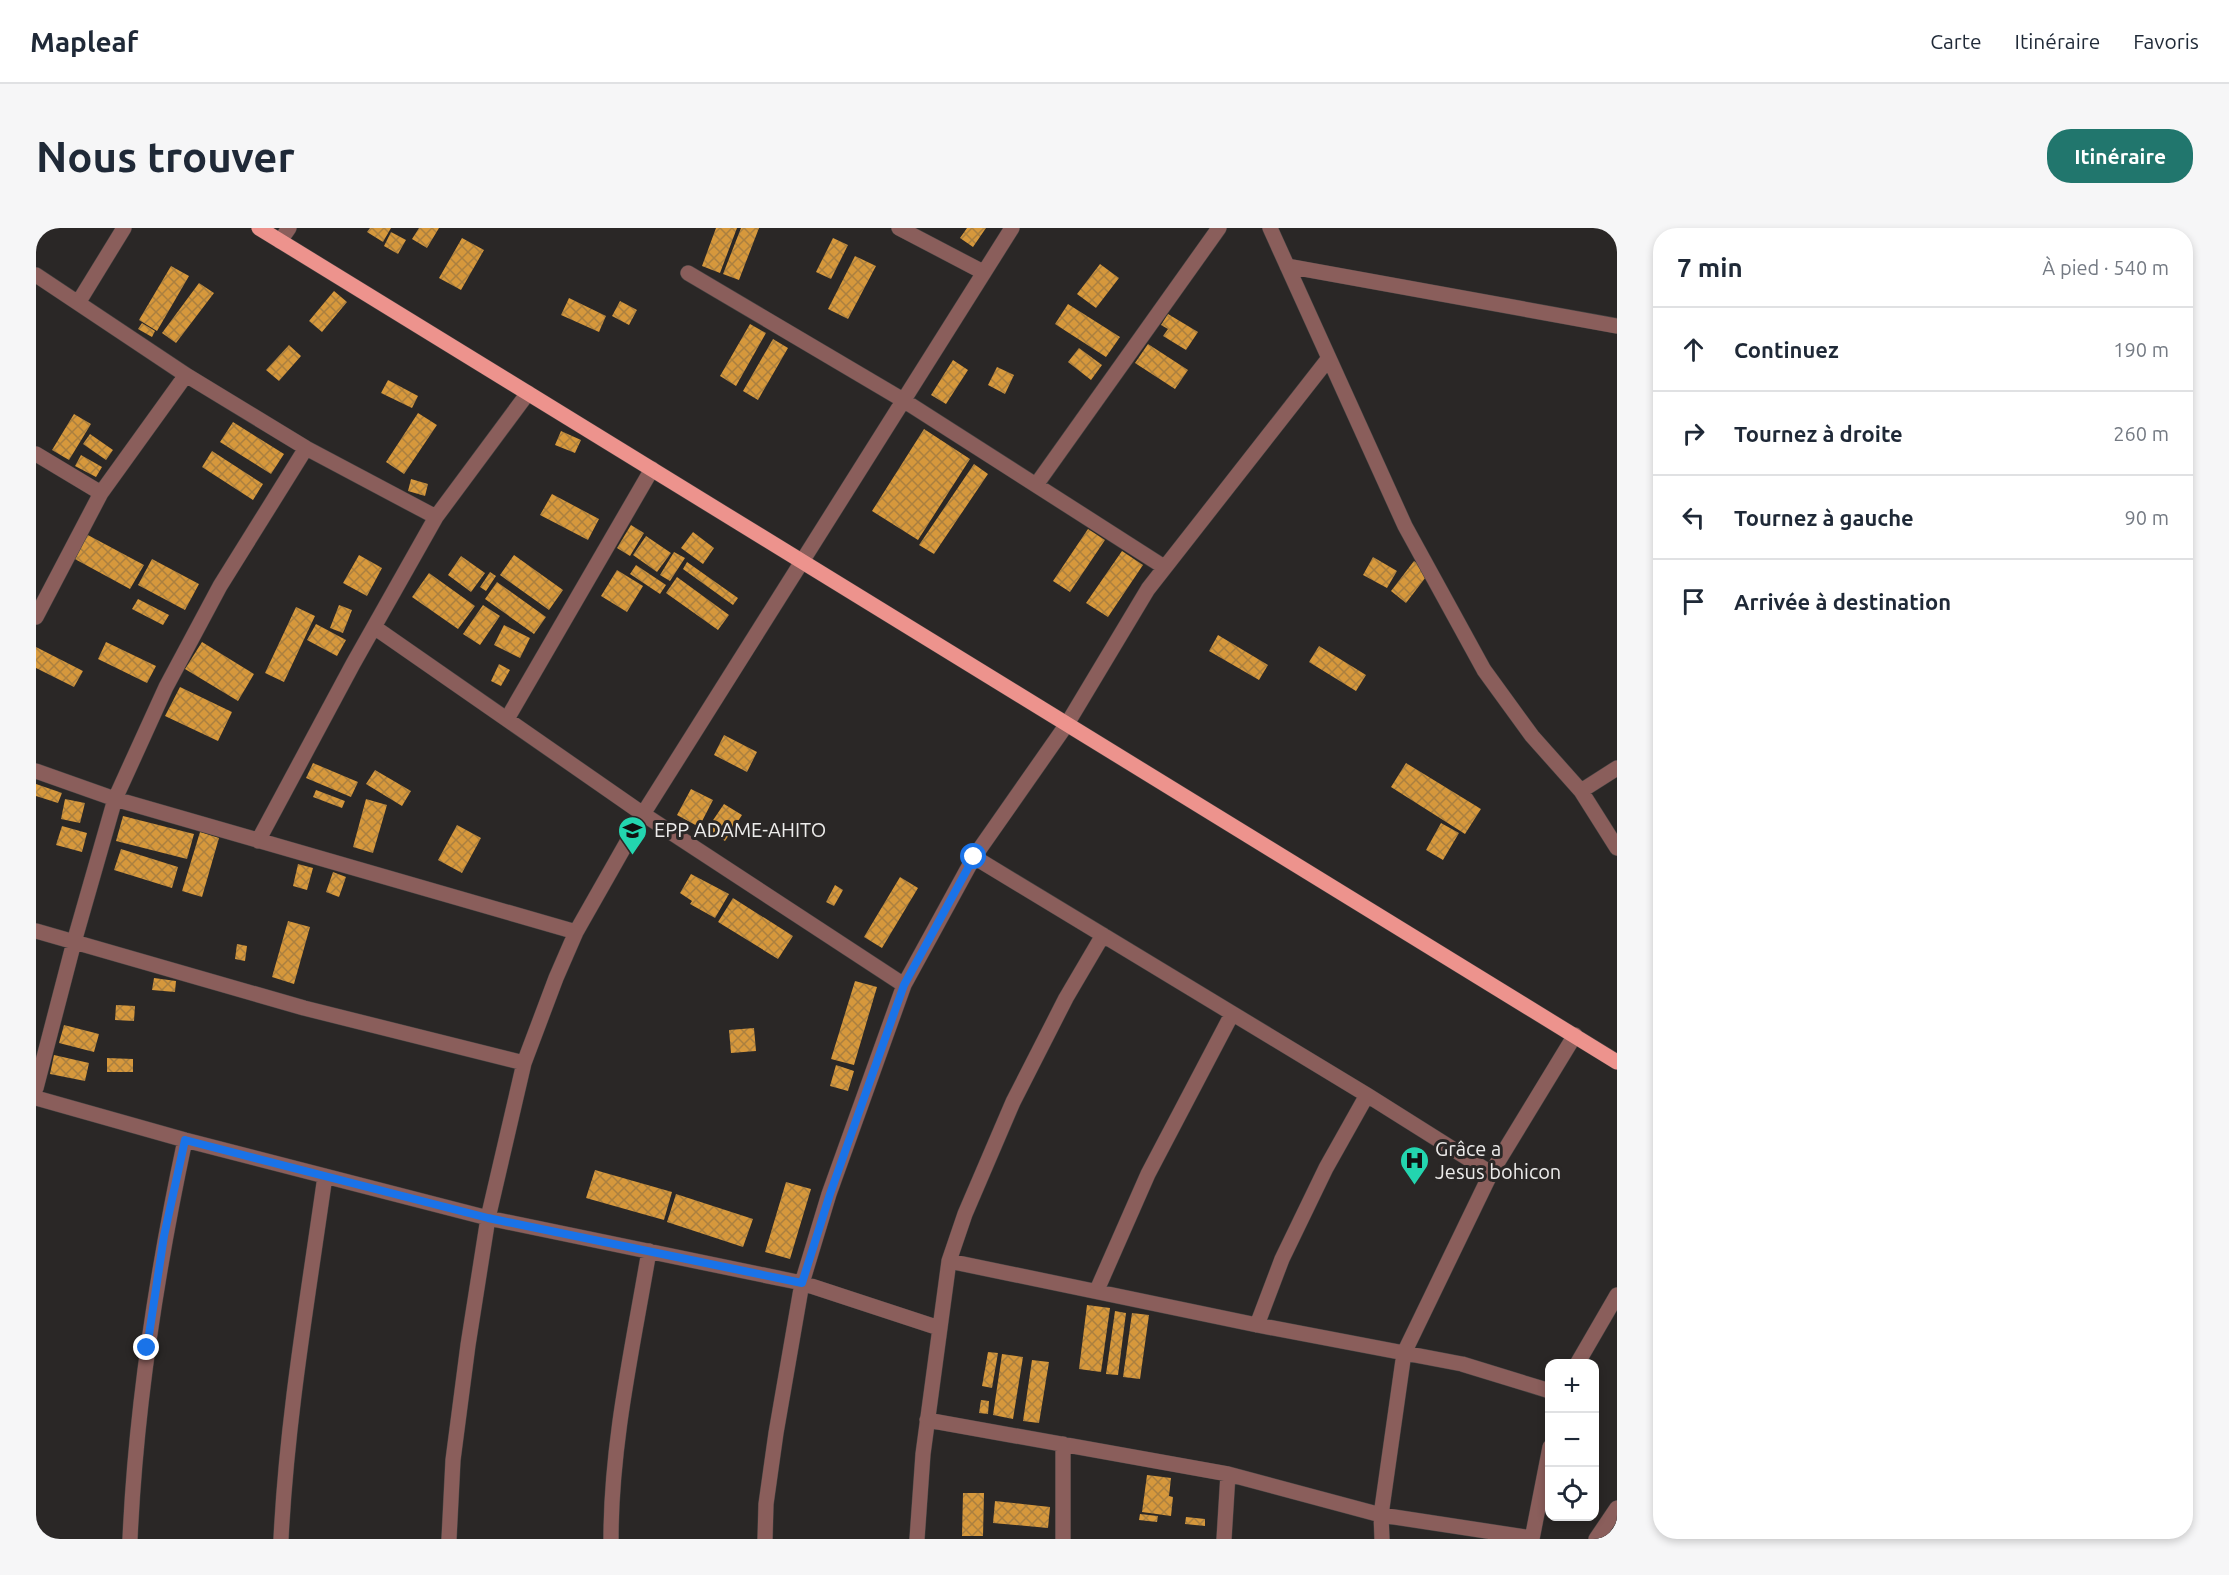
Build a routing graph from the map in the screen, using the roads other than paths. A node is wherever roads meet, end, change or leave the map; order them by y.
1 (124, 228) edge
2 (259, 228) edge
3 (899, 228) edge
4 (1012, 228) edge
5 (1219, 228) edge
6 (1270, 228) edge
7 (284, 234) edge
8 (1287, 266) junction
9 (983, 272) junction
10 (688, 273) dead end
11 (36, 275) edge
12 (78, 303) junction
13 (1617, 326) edge
14 (1329, 358) junction
15 (186, 375) junction
16 (528, 393) junction
17 (903, 400) junction
18 (306, 448) junction
19 (36, 454) edge
20 (652, 469) junction
21 (1036, 485) junction
22 (101, 493) junction
23 (436, 517) junction
24 (802, 561) junction
25 (1164, 567) junction
26 (36, 617) edge
27 (374, 627) junction
28 (507, 719) junction
29 (1067, 724) junction
30 (1617, 768) edge
31 (36, 771) edge
32 (1581, 791) junction
33 (115, 799) junction
34 (643, 814) junction
35 (258, 841) junction
36 (1617, 848) edge
37 (974, 857) junction
38 (36, 931) edge
39 (576, 932) junction
40 (1103, 934) junction
41 (74, 942) junction
42 (904, 985) junction
43 (1232, 1014) junction
44 (1575, 1035) junction
45 (1617, 1054) edge
46 (1617, 1062) edge
47 (524, 1063) junction
48 (36, 1088) edge
49 (1367, 1095) junction
50 (36, 1098) edge
51 (185, 1140) junction
52 (1491, 1173) junction
53 (325, 1176) junction
54 (488, 1218) junction
55 (650, 1251) junction
56 (950, 1261) junction
57 (802, 1283) junction
58 (1097, 1290) junction
59 (1617, 1295) edge
60 (1257, 1324) junction
61 (939, 1328) junction
62 (1404, 1353) junction
63 (1580, 1359) edge
64 (1545, 1389) edge
65 (927, 1420) junction
66 (1063, 1444) junction
67 (1546, 1467) edge
68 (1228, 1474) junction
69 (1617, 1508) edge
70 (1381, 1515) junction
71 (1532, 1538) edge
72 (130, 1539) edge
73 (281, 1539) edge
74 (449, 1539) edge
75 (611, 1539) edge
76 (765, 1539) edge
77 (917, 1539) edge
78 (1063, 1539) edge
79 (1224, 1539) edge
80 (1382, 1539) edge
81 (1596, 1539) edge

1 - 12 street
2 - 7 main road
3 - 9 street
4 - 9 street
5 - 21 street
6 - 8 street
7 - 16 main road
8 - 13 street
8 - 14 street
9 - 17 street
10 - 17 street
11 - 12 street
12 - 15 street
14 - 25 street
14 - 32 street
15 - 18 street
15 - 22 street
16 - 20 main road
16 - 23 street
17 - 21 street
17 - 24 street
18 - 23 street
18 - 33 street
19 - 22 street
20 - 24 main road
20 - 28 street
21 - 25 street
22 - 26 street
23 - 27 street
24 - 29 main road
24 - 34 street
25 - 29 street
27 - 28 street
27 - 35 street
28 - 34 street
29 - 37 street
29 - 44 main road
30 - 32 street
31 - 33 street
32 - 36 street
33 - 35 street
33 - 41 street
34 - 39 street
34 - 42 street
35 - 39 street
37 - 40 street
37 - 42 street
38 - 41 street
39 - 47 street
40 - 43 street
40 - 56 street
41 - 47 street
41 - 48 street
42 - 57 street
43 - 49 street
43 - 58 street
44 - 45 main road
44 - 46 main road
44 - 52 street
47 - 54 street
49 - 52 street
49 - 60 street
50 - 51 street
51 - 53 street
51 - 72 street
52 - 62 street
53 - 54 street
53 - 73 street
54 - 55 street
54 - 74 street
55 - 57 street
55 - 75 street
56 - 58 street
56 - 61 street
57 - 61 street
57 - 76 street
58 - 60 street
59 - 63 street
60 - 62 street
61 - 65 street
62 - 64 street
62 - 70 street
65 - 66 street
65 - 77 street
66 - 68 street
66 - 78 street
67 - 71 street
68 - 70 street
68 - 79 street
69 - 81 street
70 - 71 street
70 - 80 street

